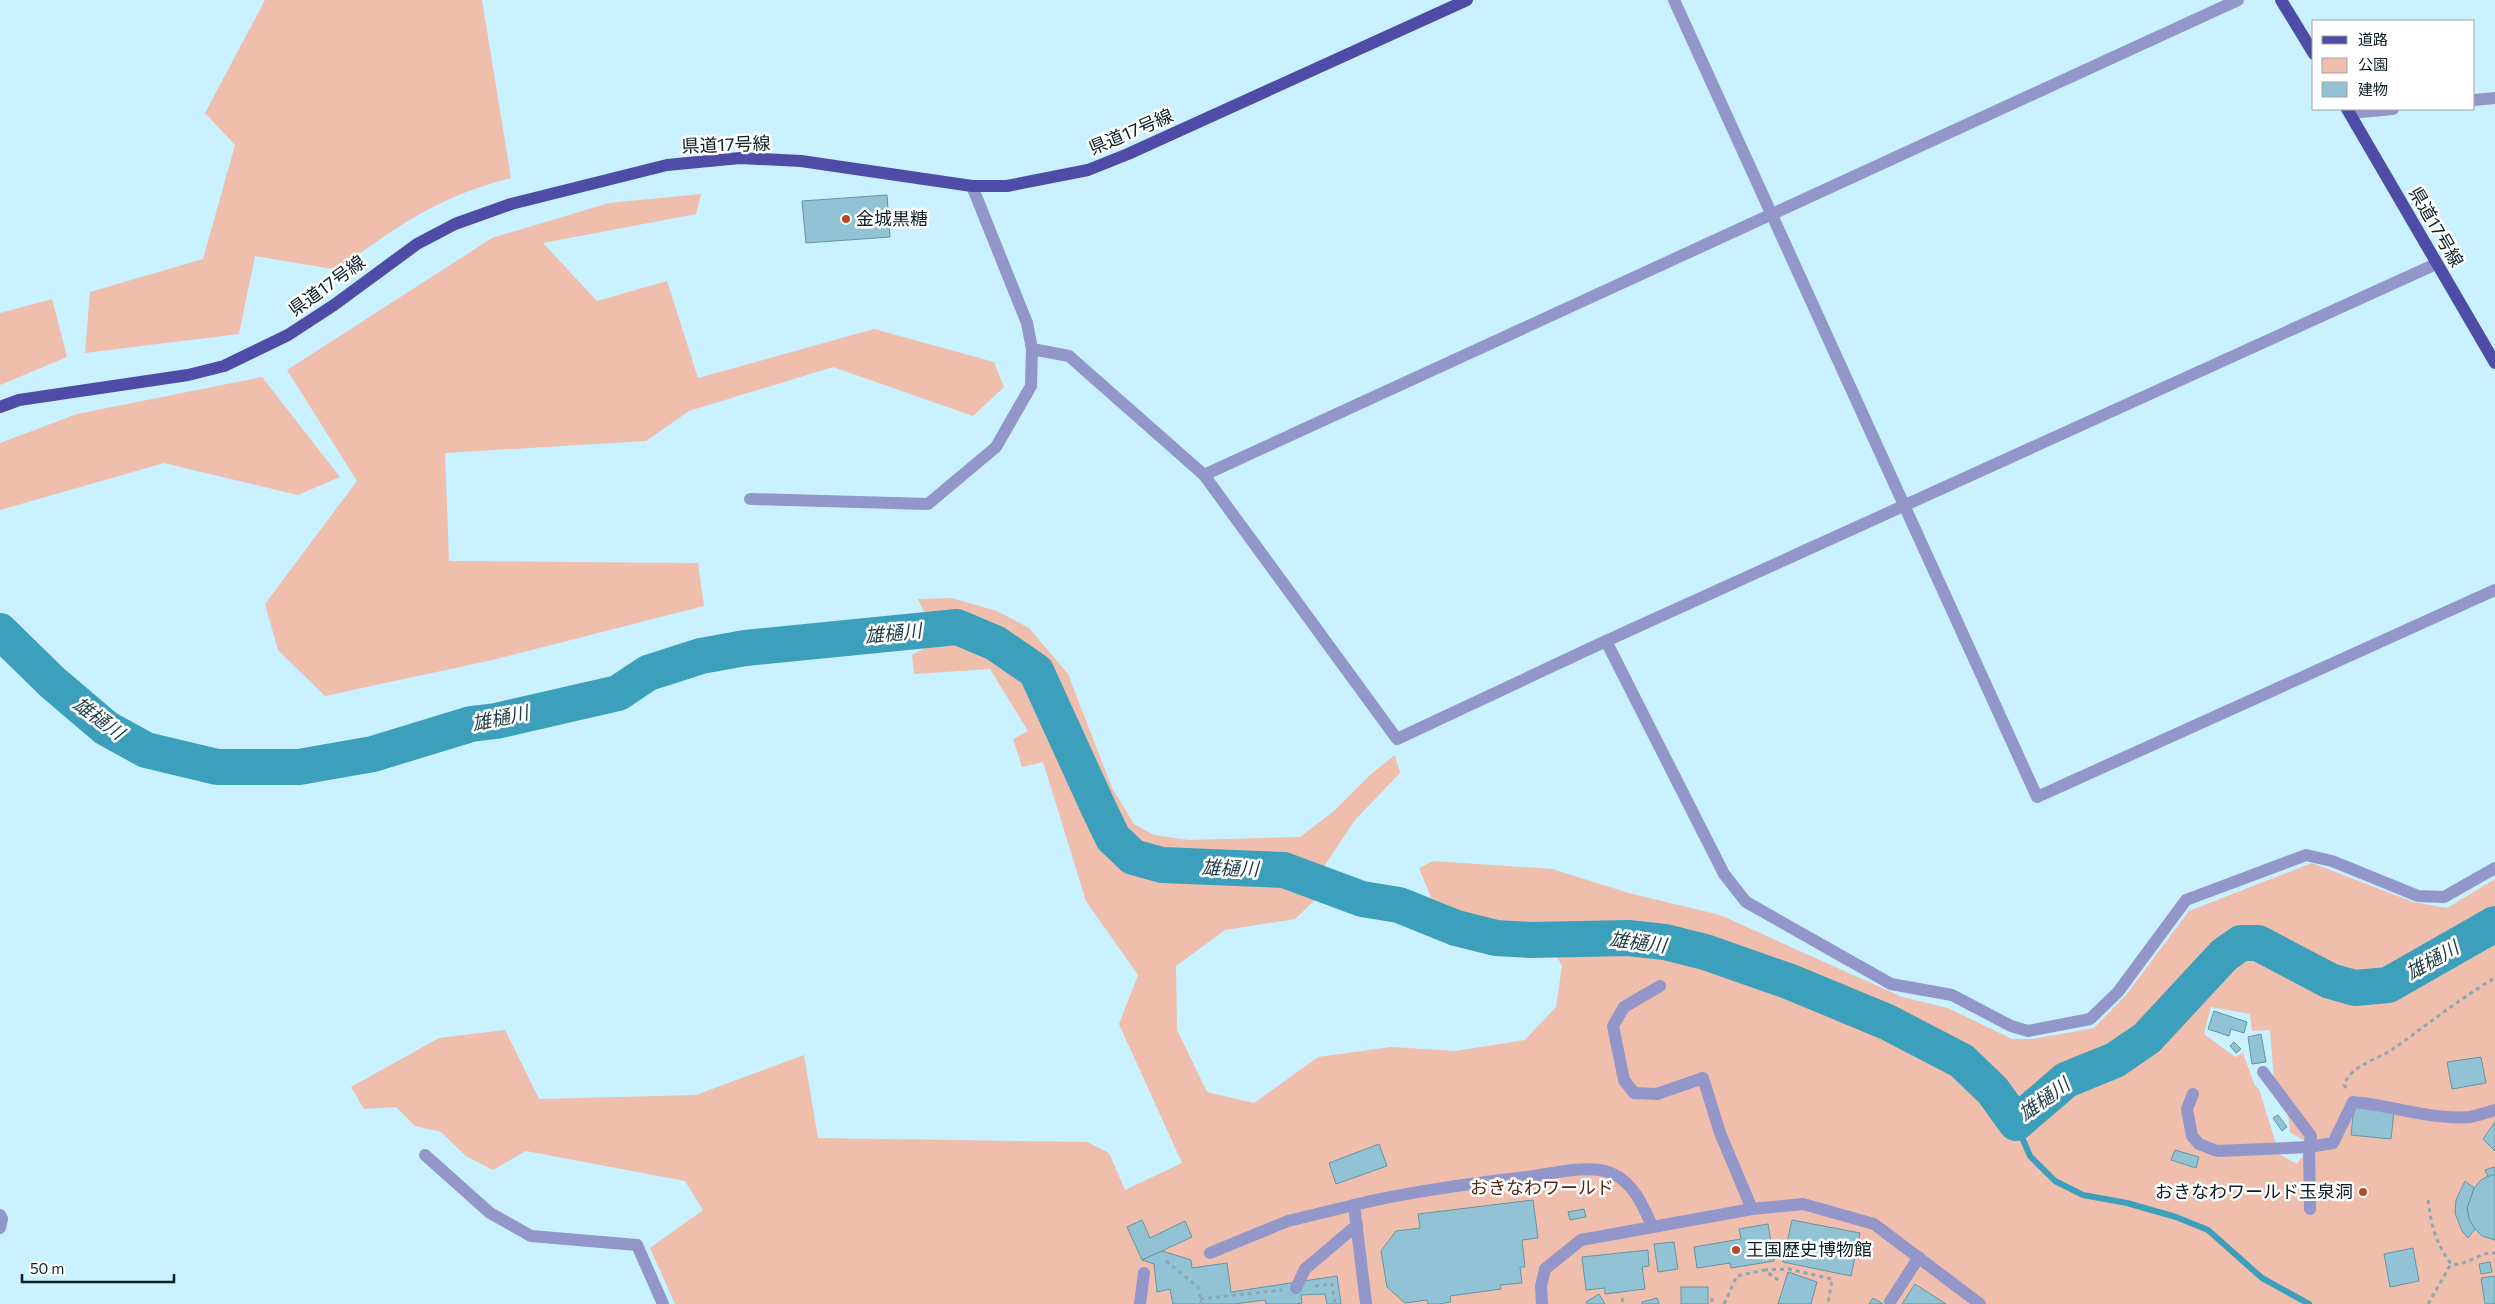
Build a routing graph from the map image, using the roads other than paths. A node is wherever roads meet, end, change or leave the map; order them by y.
1 (1466, 0) edge
2 (1674, 0) edge
3 (2238, 0) edge
4 (2281, 0) edge
5 (2312, 51) edge
6 (2495, 98) edge
7 (2475, 100) edge
8 (2371, 110) edge
9 (2349, 111) edge
10 (972, 186) junction
11 (1770, 214) junction
12 (2436, 264) junction
13 (1032, 349) junction
14 (2495, 363) edge
15 (0, 407) edge
16 (1204, 475) junction
17 (750, 499) dead end
18 (1904, 506) junction
19 (2495, 590) edge
20 (1606, 641) junction
21 (2495, 868) edge
22 (1660, 986) dead end
23 (2263, 1072) dead end
24 (2193, 1094) dead end
25 (2495, 1110) edge
26 (2308, 1147) junction
27 (424, 1155) dead end
28 (1354, 1205) junction
29 (1752, 1209) junction
30 (2310, 1209) dead end
31 (0, 1215) edge
32 (1357, 1225) junction
33 (1652, 1226) junction
34 (0, 1228) edge
35 (1210, 1253) dead end
36 (1919, 1257) junction
37 (1144, 1273) dead end
38 (1296, 1288) road end
39 (1366, 1302) dead end
40 (1890, 1302) dead end
41 (663, 1304) edge
42 (1140, 1304) edge
43 (1542, 1304) edge
44 (1980, 1304) edge

1 - 10 main road, 県道17号線
2 - 11 street
3 - 11 street
4 - 5 main road
6 - 7 street
8 - 9 street
9 - 12 main road, 県道17号線
10 - 13 street
10 - 15 main road, 県道17号線
11 - 16 street
11 - 18 street
12 - 14 main road, 県道17号線
12 - 18 street
13 - 16 street
13 - 17 street
16 - 20 street
18 - 19 street
18 - 20 street
20 - 21 street
22 - 29 street
23 - 26 street
24 - 26 street
25 - 26 street
26 - 30 street
27 - 41 street
28 - 32 street
28 - 33 street
28 - 35 street
29 - 33 street
29 - 36 street
31 - 34 street
32 - 38 street
32 - 39 street
33 - 43 street
36 - 40 street
36 - 44 street
37 - 42 street

